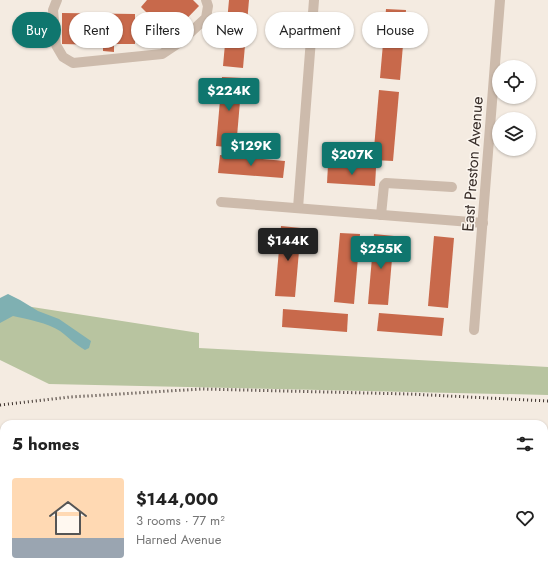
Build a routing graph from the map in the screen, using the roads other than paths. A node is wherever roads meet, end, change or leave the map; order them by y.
1 (57, 0) edge
2 (206, 0) edge
3 (314, 0) edge
4 (500, 0) edge
5 (452, 187) dead end
6 (221, 202) dead end
7 (298, 208) junction
8 (381, 215) junction
9 (483, 223) junction
10 (474, 330) dead end

1 - 2 street
3 - 7 street
4 - 9 street, East Preston Avenue
5 - 8 street
6 - 7 street
7 - 8 street
8 - 9 street
9 - 10 street, East Preston Avenue

